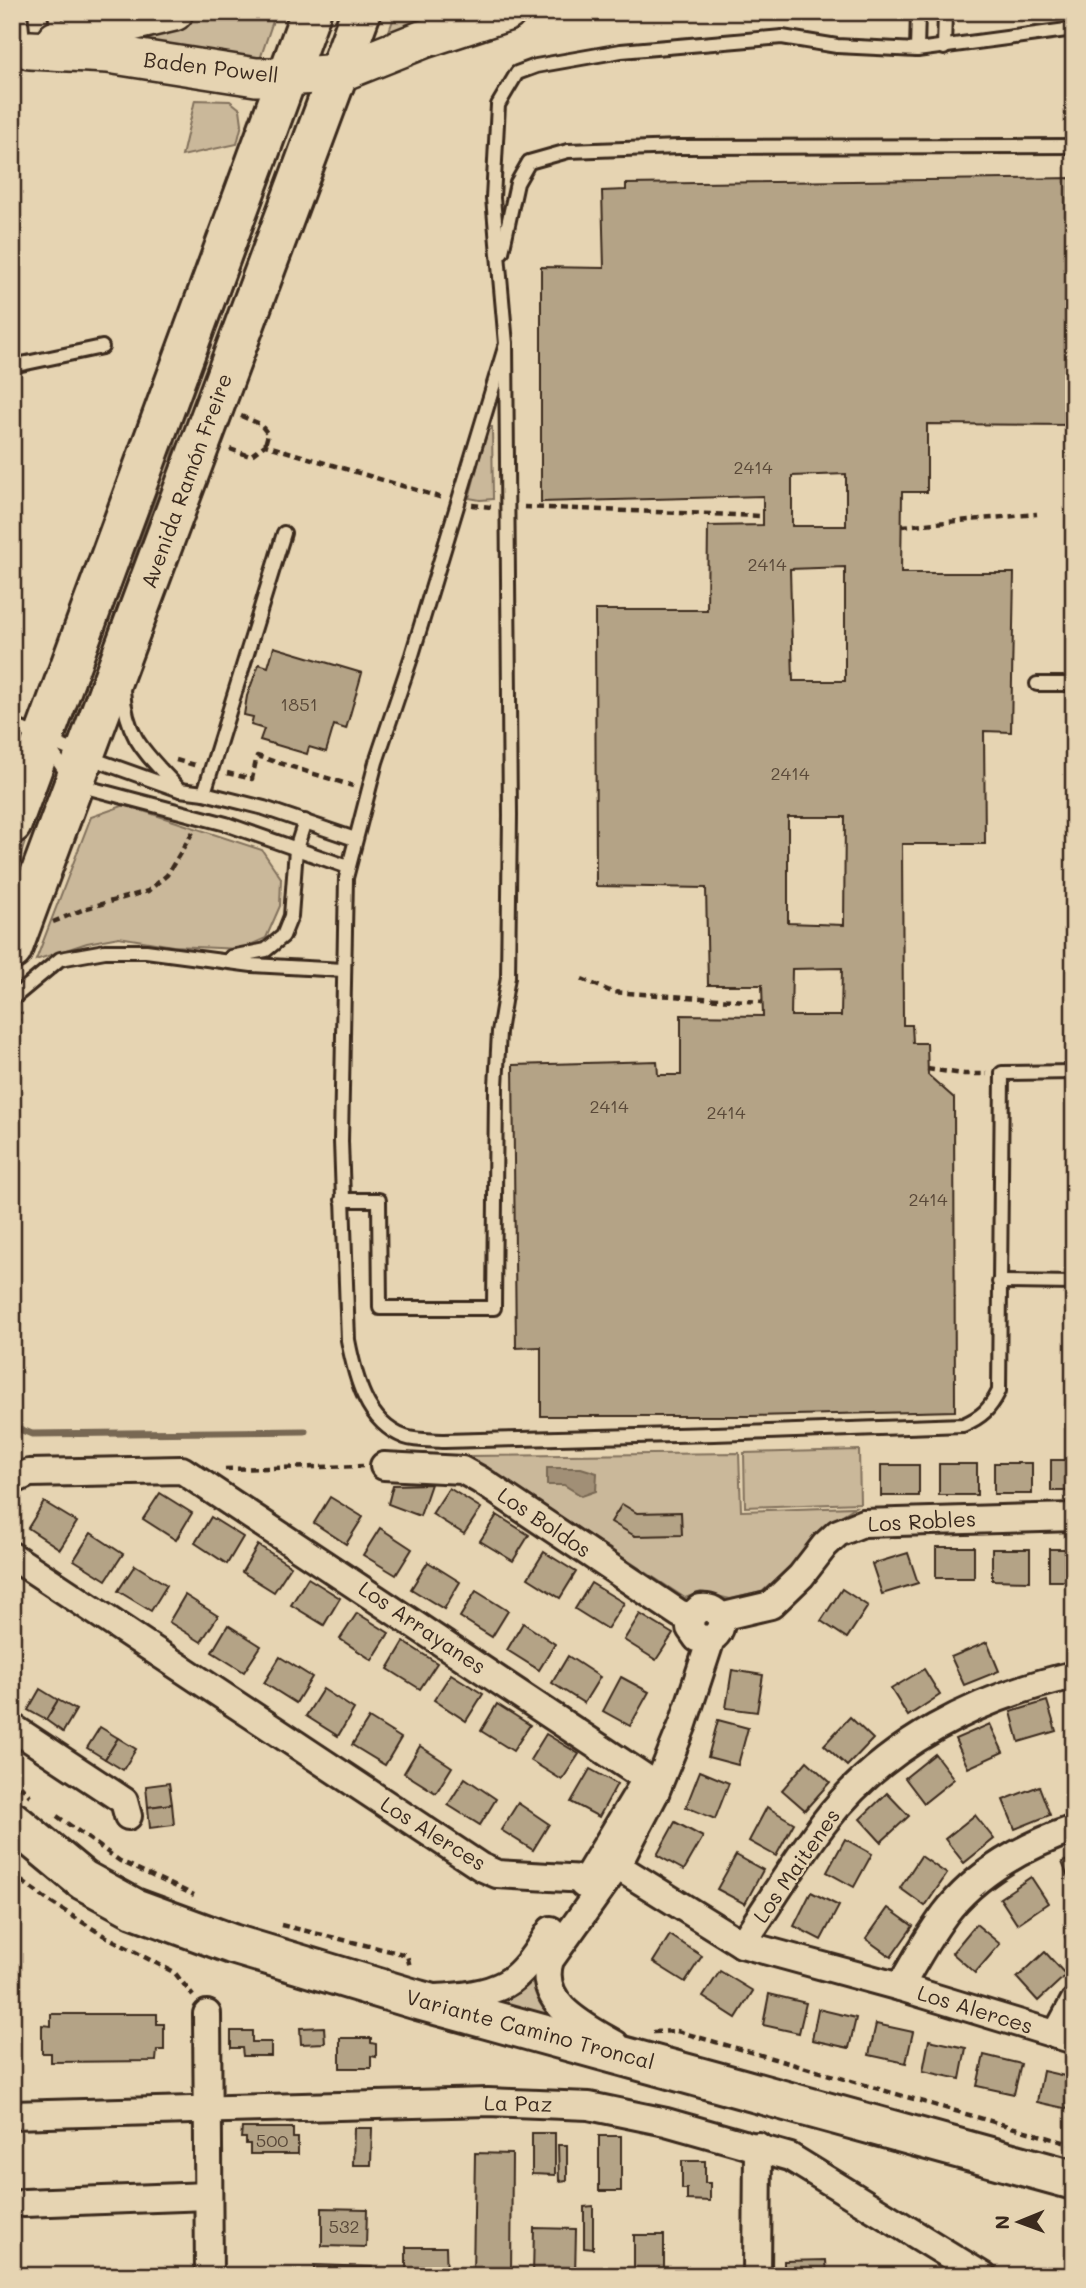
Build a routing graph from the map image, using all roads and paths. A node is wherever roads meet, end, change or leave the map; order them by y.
1 (20, 12) edge
2 (311, 12) edge
3 (361, 12) edge
4 (507, 12) edge
5 (918, 12) edge
6 (945, 12) edge
7 (157, 14) edge
8 (1074, 29) edge
9 (36, 41) edge
10 (944, 48) junction
11 (917, 50) junction
12 (339, 73) junction
13 (288, 77) junction
14 (1074, 146) edge
15 (499, 266) junction
16 (506, 344) junction
17 (102, 347) dead end
18 (12, 366) edge
19 (240, 416) dead end
20 (265, 445) junction
21 (229, 448) dead end
22 (457, 502) junction
23 (507, 507) junction
24 (1037, 514) dead end
25 (762, 516) dead end
26 (902, 526) dead end
27 (284, 533) dead end
28 (121, 658) junction
29 (1037, 684) dead end
30 (1074, 684) edge
31 (28, 732) edge
32 (170, 757) dead end
33 (211, 769) junction
34 (80, 770) junction
35 (180, 790) junction
36 (204, 793) junction
37 (367, 798) junction
38 (201, 818) junction
39 (305, 821) junction
40 (12, 822) edge
41 (355, 839) junction
42 (296, 849) junction
43 (348, 867) junction
44 (59, 909) dead end
45 (53, 922) junction
46 (12, 950) edge
47 (60, 959) junction
48 (196, 959) junction
49 (344, 970) junction
50 (582, 979) dead end
51 (12, 999) edge
52 (26, 999) dead end
53 (762, 1002) dead end
54 (12, 1036) edge
55 (927, 1069) dead end
56 (1074, 1072) edge
57 (1002, 1073) junction
58 (342, 1200) junction
59 (999, 1282) junction
60 (1074, 1283) edge
61 (384, 1466) joint
62 (182, 1470) junction
63 (12, 1481) edge
64 (1074, 1517) edge
65 (12, 1556) edge
66 (704, 1626) junction
67 (1074, 1675) edge
68 (12, 1727) edge
69 (12, 1776) edge
70 (651, 1786) junction
71 (21, 1809) edge
72 (53, 1813) dead end
73 (128, 1816) dead end
74 (1074, 1829) edge
75 (617, 1866) junction
76 (12, 1874) edge
77 (586, 1879) junction
78 (195, 1896) dead end
79 (273, 1923) dead end
80 (742, 1944) junction
81 (544, 1954) junction
82 (900, 1987) junction
83 (418, 2000) junction
84 (1074, 2002) edge
85 (206, 2014) joint
86 (1065, 2038) edge
87 (649, 2047) junction
88 (206, 2109) junction
89 (12, 2115) edge
90 (1074, 2145) edge
91 (758, 2146) junction
92 (1074, 2180) edge
93 (208, 2196) junction
94 (24, 2203) dead end
95 (209, 2276) edge
96 (757, 2276) edge
97 (983, 2276) edge

1 - 9 lane
2 - 13 main road
3 - 12 main road, Avenida Ramón Freire
4 - 12 main road, Baden Powell
5 - 11 lane
6 - 10 lane
7 - 9 main road, Baden Powell
8 - 10 lane
9 - 13 main road, Baden Powell
10 - 11 lane
11 - 15 lane
12 - 13 main road, Baden Powell
12 - 28 main road, Avenida Ramón Freire
13 - 31 main road
14 - 15 lane
15 - 16 lane
16 - 22 lane
16 - 23 lane
17 - 18 lane
19 - 20 path
20 - 21 path
20 - 22 path
22 - 23 path
22 - 37 lane
23 - 25 path
23 - 58 lane
24 - 26 path
27 - 33 lane
28 - 34 main road, Avenida Ramón Freire
28 - 35 lane
29 - 30 lane
31 - 34 lane
31 - 34 lane
31 - 40 main road
32 - 33 path
33 - 36 lane
33 - 37 path
34 - 35 lane
34 - 38 lane
34 - 46 main road, Avenida Ramón Freire
35 - 36 lane
36 - 39 lane
37 - 41 lane
38 - 42 lane
38 - 45 path
39 - 41 lane
39 - 42 lane
41 - 43 lane
42 - 43 lane
42 - 48 lane
43 - 49 lane
44 - 45 path
45 - 47 path
47 - 48 lane
47 - 51 lane
48 - 49 lane
49 - 58 lane
50 - 53 path
52 - 54 path
55 - 57 path
56 - 57 lane
57 - 59 lane
58 - 59 lane
59 - 60 lane
61 - 62 path
61 - 66 street, Los Boldos
62 - 63 street
62 - 70 street, Los Arrayanes
64 - 66 street, Los Robles
65 - 77 street, Los Alerces
66 - 70 street
67 - 80 street, Los Maitenes
68 - 73 street
69 - 71 path
70 - 75 street
70 - 77 street
71 - 83 main road, Variante Camino Troncal
72 - 78 path
74 - 82 street
75 - 77 street, Los Alerces
75 - 80 street, Los Alerces
75 - 81 street
76 - 85 path
77 - 81 street
79 - 83 path
80 - 82 street, Los Alerces
81 - 83 street
81 - 87 street
82 - 86 street, Los Alerces
83 - 87 main road, Variante Camino Troncal
84 - 86 street, Los Alerces
85 - 88 street
87 - 90 path
87 - 92 main road, Variante Camino Troncal
88 - 89 street, La Paz
88 - 91 street, La Paz
88 - 93 street
91 - 96 street
91 - 97 street, La Paz
93 - 94 street
93 - 95 street

